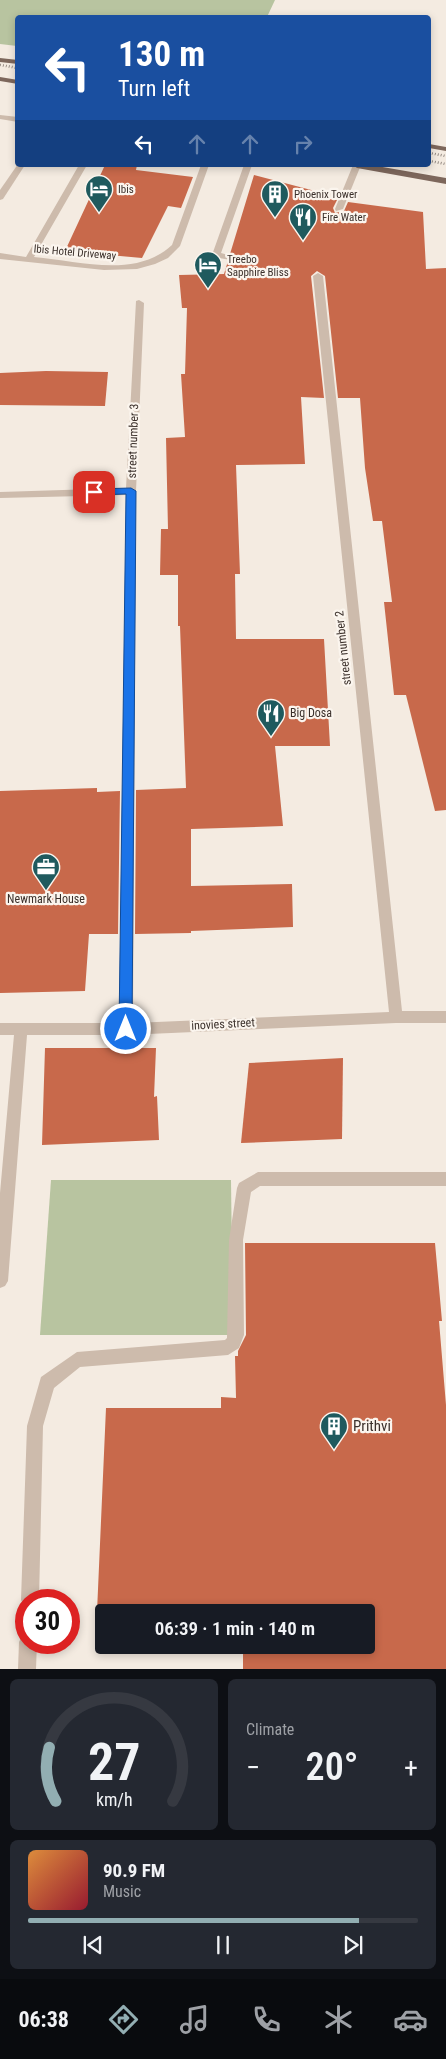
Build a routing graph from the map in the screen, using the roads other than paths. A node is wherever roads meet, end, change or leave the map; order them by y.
1 (0, 60) edge
2 (15, 62) edge
3 (0, 79) edge
4 (15, 82) edge
5 (0, 117) edge
6 (15, 120) edge
7 (431, 146) edge
8 (446, 149) edge
9 (20, 167) edge
10 (82, 167) edge
11 (204, 167) edge
12 (247, 167) edge
13 (356, 167) edge
14 (368, 167) edge
15 (446, 181) edge
16 (0, 197) edge
17 (339, 208) dead end
18 (0, 256) edge
19 (230, 257) dead end
20 (29, 259) junction
21 (318, 276) dead end
22 (138, 303) dead end
23 (131, 491) junction
24 (0, 495) edge
25 (396, 1016) junction
26 (446, 1018) edge
27 (0, 1029) edge
28 (21, 1029) junction
29 (126, 1029) junction
30 (446, 1179) edge
31 (0, 1281) edge
32 (30, 1589) edge
33 (28, 1654) edge
34 (28, 1669) edge

1 - 2 main road
3 - 4 main road
5 - 6 street
7 - 8 main road
9 - 16 street
10 - 20 street
11 - 20 street, lbis Hotel Driveway
12 - 19 street
13 - 17 street
14 - 15 main road
18 - 20 street, lbis Hotel Driveway
21 - 25 street, street number 2
22 - 23 street, street number 3
23 - 24 street
23 - 29 street, street number 3
25 - 26 street, inovies street
25 - 29 street, inovies street
27 - 28 street, inovies street
28 - 29 street, inovies street
28 - 31 street
30 - 32 street
33 - 34 street

